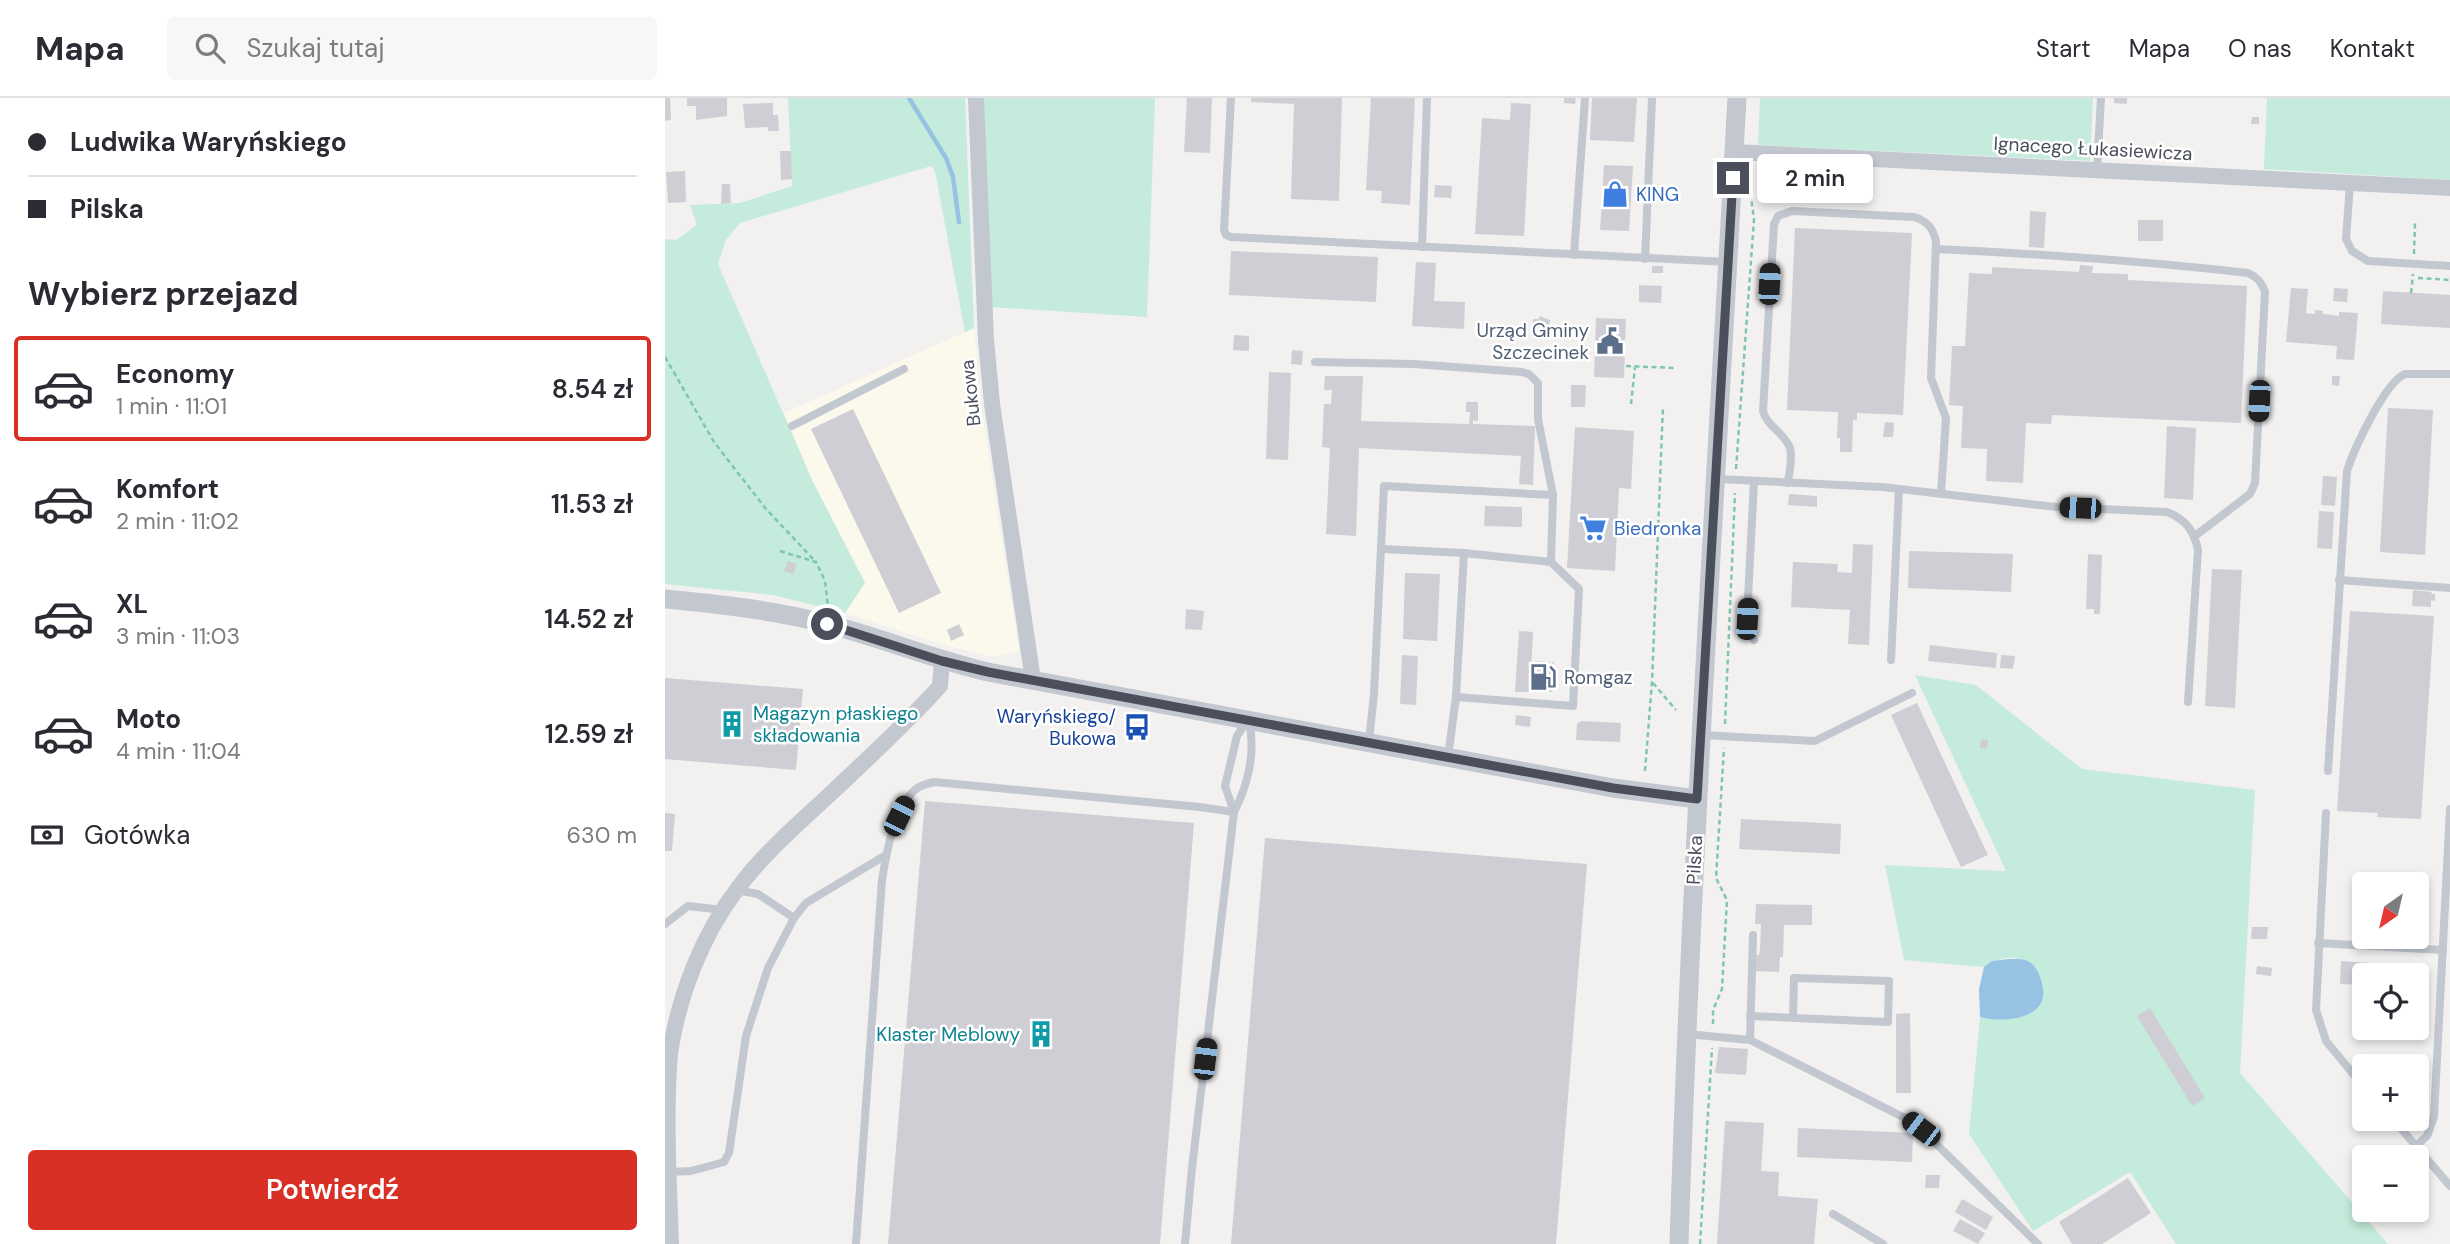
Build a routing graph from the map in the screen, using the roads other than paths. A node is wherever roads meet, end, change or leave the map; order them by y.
1 (976, 98) edge
2 (1231, 98) edge
3 (1427, 98) edge
4 (1585, 98) edge
5 (1653, 98) edge
6 (1737, 98) edge
7 (2101, 98) edge
8 (1734, 152) junction
9 (2097, 170) junction
10 (2350, 183) junction
11 (2450, 188) edge
12 (1422, 247) junction
13 (1936, 249) junction
14 (1574, 255) junction
15 (1645, 259) junction
16 (1728, 262) junction
17 (2450, 266) edge
18 (1315, 362) dead end
19 (904, 369) dead end
20 (2450, 374) edge
21 (792, 426) dead end
22 (1726, 480) junction
23 (1754, 481) junction
24 (1788, 482) junction
25 (1899, 489) junction
26 (1941, 494) junction
27 (1553, 495) junction
28 (2196, 536) junction
29 (1382, 549) junction
30 (1464, 553) junction
31 (1551, 562) junction
32 (2339, 580) junction
33 (2450, 588) edge
34 (665, 599) edge
35 (1754, 640) dead end
36 (1891, 660) dead end
37 (942, 661) junction
38 (1033, 680) junction
39 (1912, 693) dead end
40 (1456, 697) junction
41 (2188, 702) dead end
42 (1248, 719) junction
43 (1701, 735) junction
44 (1369, 742) junction
45 (1448, 757) junction
46 (2328, 771) dead end
47 (1697, 799) junction
48 (2450, 809) edge
49 (1234, 813) junction
50 (2326, 813) dead end
51 (886, 855) junction
52 (736, 890) junction
53 (723, 910) junction
54 (794, 918) junction
55 (665, 924) edge
56 (1753, 935) dead end
57 (2318, 943) junction
58 (2443, 950) junction
59 (1750, 1016) junction
60 (1793, 1018) junction
61 (1685, 1034) junction
62 (1749, 1040) junction
63 (2352, 1073) edge
64 (2403, 1131) edge
65 (2415, 1145) edge
66 (2417, 1145) edge
67 (2429, 1161) edge
68 (669, 1172) junction
69 (2450, 1186) edge
70 (1833, 1214) dead end
71 (671, 1244) edge
72 (856, 1244) edge
73 (1185, 1244) edge
74 (1679, 1244) edge
75 (1883, 1244) edge
76 (2038, 1244) edge

1 - 38 street, Bukowa
2 - 12 lane
3 - 12 lane
4 - 14 lane
5 - 15 lane
6 - 8 street, Pilska
7 - 9 lane
8 - 9 street, Ignacego Łukasiewicza
8 - 16 street, Pilska
9 - 10 street, Ignacego Łukasiewicza
10 - 11 street, Ignacego Łukasiewicza
10 - 17 lane
12 - 14 lane
13 - 24 lane
13 - 26 lane
13 - 28 lane
14 - 15 lane
15 - 16 lane
16 - 22 street, Pilska
18 - 27 lane
19 - 21 lane
20 - 32 lane
22 - 23 lane
22 - 43 street, Pilska
23 - 24 lane
23 - 35 lane
24 - 25 lane
25 - 26 lane
25 - 36 lane
26 - 28 lane
27 - 29 lane
27 - 31 lane
28 - 41 lane
29 - 30 lane
29 - 44 lane
30 - 31 lane
30 - 40 lane
31 - 40 lane
32 - 33 lane
32 - 46 lane
34 - 37 street
37 - 38 street
37 - 52 street
38 - 42 street
39 - 43 lane
40 - 45 lane
42 - 44 street
42 - 49 lane
42 - 49 lane
43 - 47 street, Pilska
44 - 45 street
45 - 47 street
47 - 61 street, Pilska
48 - 58 lane
49 - 51 lane
49 - 73 lane
50 - 57 lane
51 - 54 lane
51 - 72 lane
52 - 53 street
52 - 54 lane
53 - 55 lane
53 - 68 street
54 - 68 lane
56 - 59 lane
57 - 58 lane
57 - 63 lane
58 - 66 lane
59 - 60 lane
59 - 62 lane
60 - 60 lane
61 - 62 lane
61 - 74 street, Pilska
62 - 76 lane
64 - 65 lane
67 - 69 lane
68 - 71 street
70 - 75 lane

